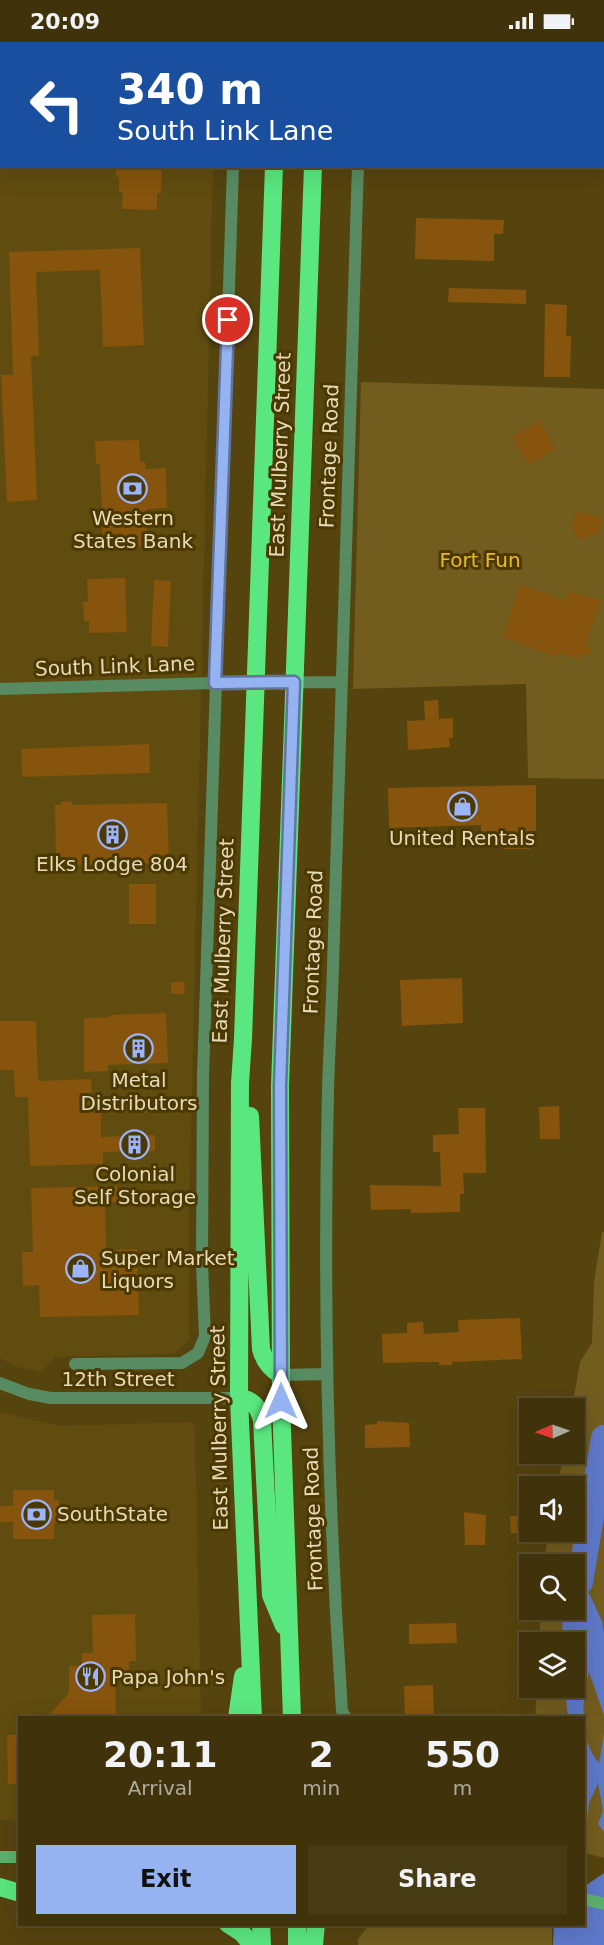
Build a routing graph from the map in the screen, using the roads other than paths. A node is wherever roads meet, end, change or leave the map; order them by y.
1 (233, 168) edge
2 (274, 168) edge
3 (313, 168) edge
4 (358, 168) edge
5 (255, 682) junction
6 (294, 682) junction
7 (339, 682) junction
8 (215, 683) junction
9 (0, 689) edge
10 (243, 1039) junction
11 (75, 1364) dead end
12 (327, 1374) junction
13 (281, 1375) junction
14 (0, 1383) edge
15 (239, 1398) junction
16 (289, 1639) junction
17 (249, 1642) junction
18 (291, 1681) junction
19 (237, 1716) edge
20 (253, 1716) edge
21 (292, 1716) edge
22 (300, 1716) edge
23 (345, 1716) edge
24 (0, 1857) edge
25 (18, 1857) edge
26 (18, 1886) edge
27 (0, 1887) edge
28 (18, 1892) edge
29 (585, 1899) edge
30 (604, 1904) edge
31 (231, 1926) edge
32 (261, 1926) edge
33 (297, 1926) edge
34 (316, 1926) edge
35 (252, 1945) edge
36 (262, 1945) edge
37 (297, 1945) edge
38 (314, 1945) edge

1 - 8 street
2 - 5 highway, East Mulberry Street
3 - 6 highway, East Mulberry Street
4 - 7 street, Frontage Road
5 - 6 street, South Link Lane
5 - 8 street, South Link Lane
5 - 10 highway, East Mulberry Street
6 - 7 street, South Link Lane
6 - 13 highway, East Mulberry Street
7 - 12 street, Frontage Road
8 - 9 street, South Link Lane
8 - 11 street
10 - 13 highway
10 - 15 highway, East Mulberry Street
12 - 13 street
12 - 23 street, Frontage Road
13 - 16 highway, East Mulberry Street
14 - 15 street, 12th Street
15 - 16 highway
15 - 17 highway, East Mulberry Street
16 - 18 highway, East Mulberry Street
17 - 19 highway
17 - 20 highway, East Mulberry Street
18 - 21 highway, East Mulberry Street
18 - 22 highway
24 - 25 main road
26 - 27 main road
27 - 28 highway
29 - 30 main road
31 - 35 highway
32 - 36 highway
33 - 37 highway
34 - 38 highway

